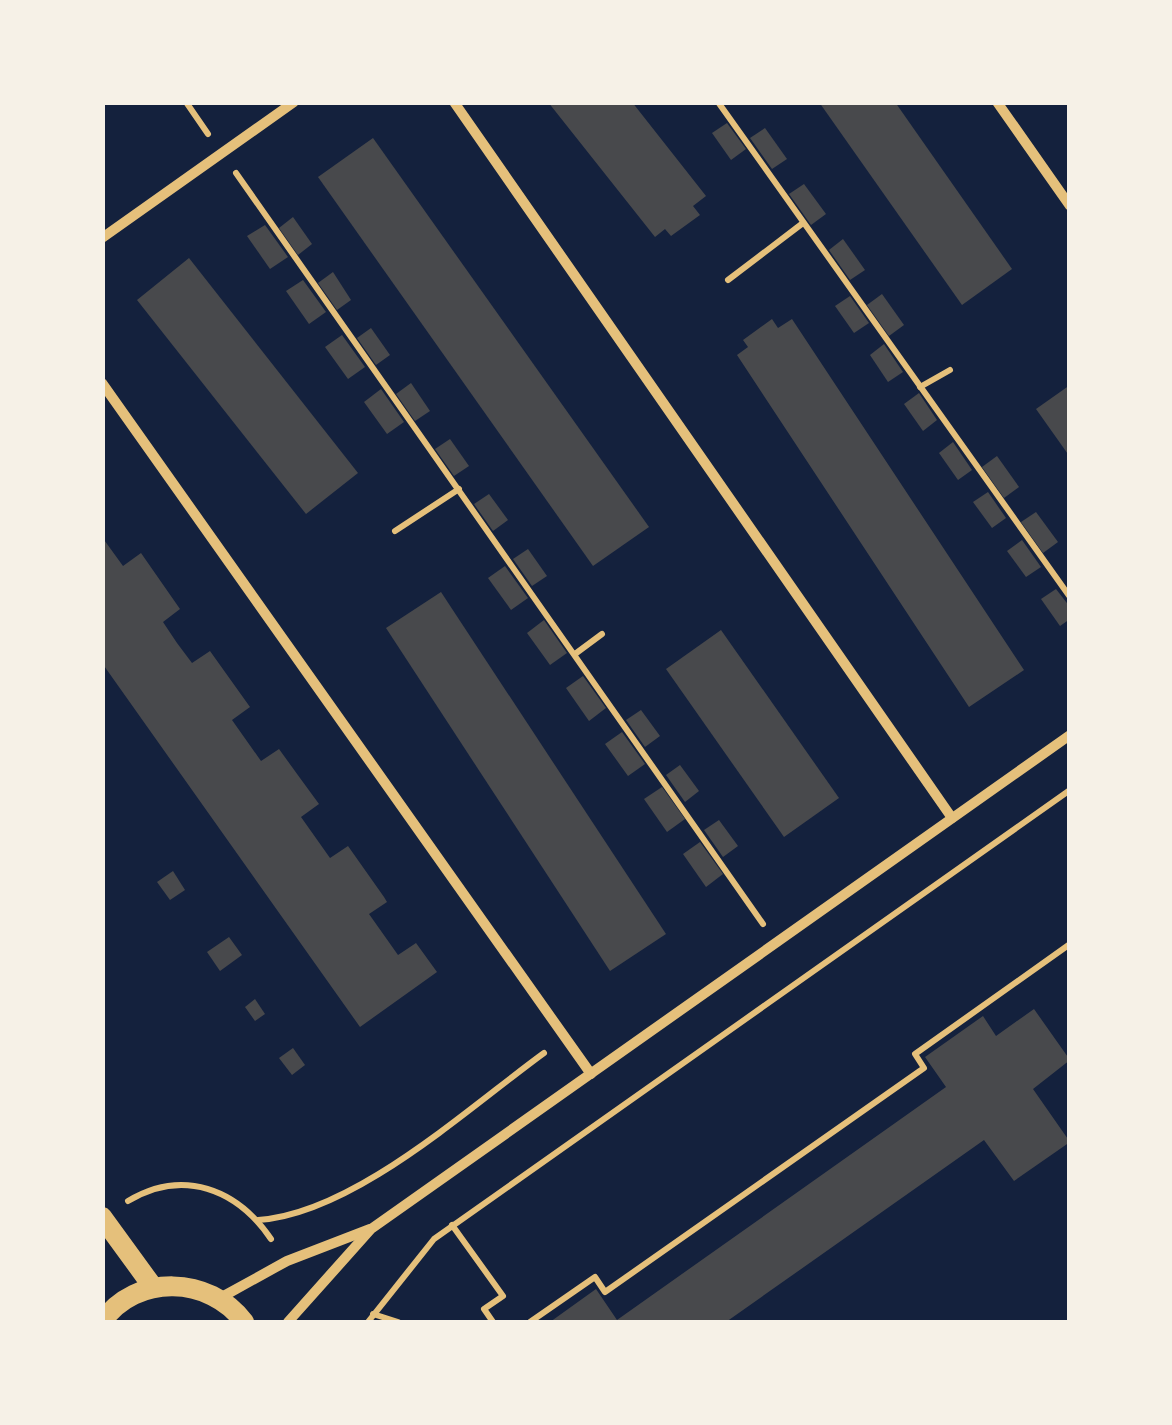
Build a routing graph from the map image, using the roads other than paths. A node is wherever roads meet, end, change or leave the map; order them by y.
1 (294, 102) edge
2 (454, 102) edge
3 (997, 102) edge
4 (1070, 206) edge
5 (102, 238) edge
6 (102, 383) edge
7 (1070, 735) edge
8 (952, 818) junction
9 (591, 1074) junction
10 (109, 1213) edge
11 (371, 1229) junction
12 (153, 1286) junction
13 (220, 1298) junction
14 (103, 1317) edge
15 (244, 1322) edge
16 (288, 1322) edge

1 - 5 street
2 - 8 street
3 - 4 street
6 - 9 street
7 - 8 street
8 - 9 street
9 - 11 street
10 - 12 main road
11 - 13 street
11 - 16 street
12 - 13 main road
12 - 14 main road
13 - 15 main road

